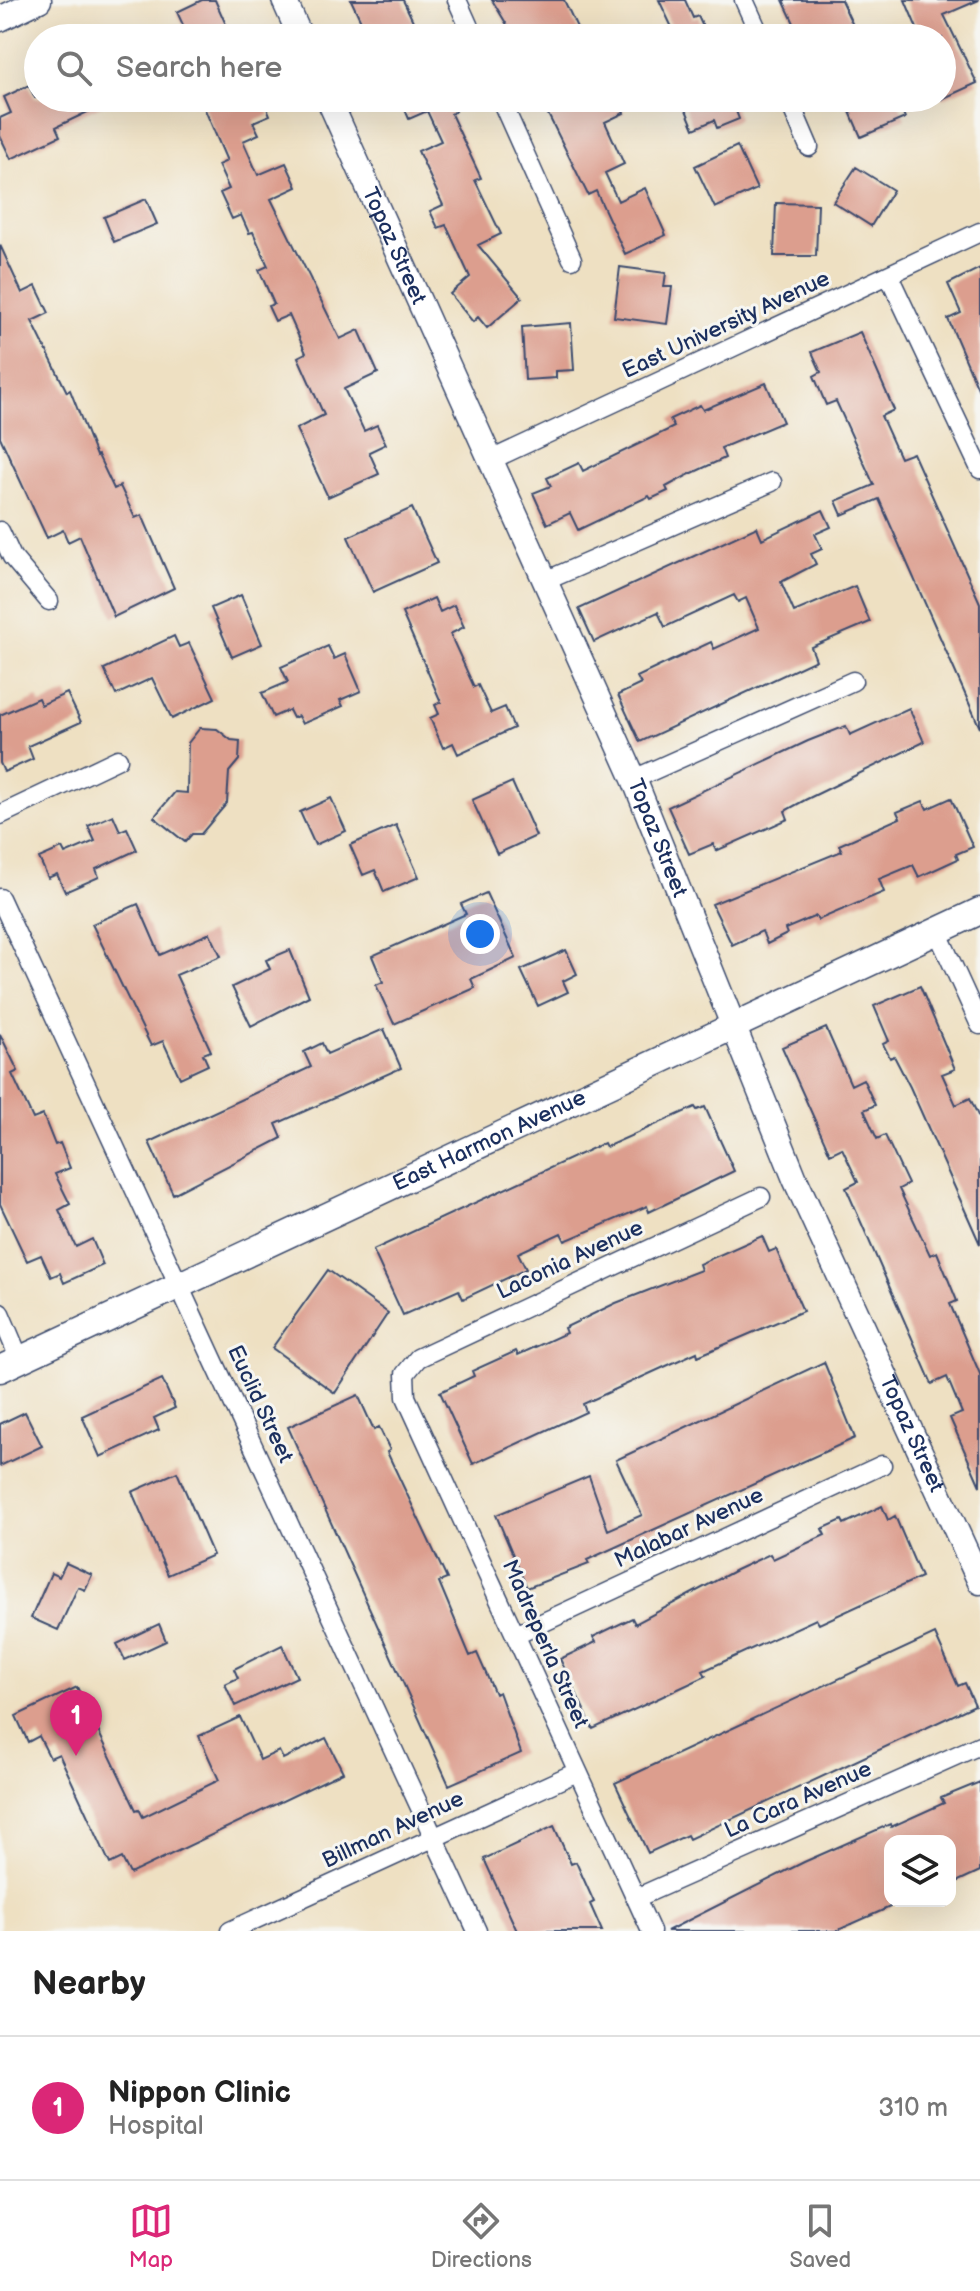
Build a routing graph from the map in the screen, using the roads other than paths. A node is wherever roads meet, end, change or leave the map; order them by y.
1 (39, 0) edge
2 (284, 0) edge
3 (457, 0) edge
4 (744, 0) edge
5 (0, 19) edge
6 (295, 24) edge
7 (468, 24) edge
8 (755, 24) edge
9 (334, 112) edge
10 (506, 112) edge
11 (794, 112) edge
12 (809, 147) dead end
13 (980, 232) edge
14 (572, 259) dead end
15 (889, 276) junction
16 (491, 460) junction
17 (980, 469) edge
18 (772, 482) dead end
19 (0, 531) edge
20 (545, 581) junction
21 (49, 601) dead end
22 (853, 681) dead end
23 (118, 759) dead end
24 (634, 779) junction
25 (0, 815) edge
26 (0, 898) edge
27 (980, 911) edge
28 (937, 931) junction
29 (980, 1025) edge
30 (733, 1027) junction
31 (761, 1197) dead end
32 (178, 1286) junction
33 (0, 1313) edge
34 (10, 1364) edge
35 (405, 1374) joint
36 (882, 1465) dead end
37 (980, 1582) edge
38 (516, 1635) junction
39 (980, 1745) edge
40 (577, 1772) junction
41 (436, 1836) junction
42 (636, 1898) junction
43 (230, 1931) edge
44 (477, 1931) edge
45 (651, 1931) edge

1 - 5 street
2 - 6 street
3 - 7 street
4 - 8 street
9 - 16 street, Topaz Street
10 - 14 street
11 - 12 street
13 - 15 street, East University Avenue
15 - 16 street, East University Avenue
15 - 17 street
16 - 20 street, Topaz Street
18 - 20 street
19 - 21 street
20 - 24 street, Topaz Street
22 - 24 street
23 - 25 street
24 - 30 street, Topaz Street
26 - 32 street, Euclid Street
27 - 28 main road, East Harmon Avenue
28 - 29 street
28 - 30 main road, East Harmon Avenue
30 - 32 main road, East Harmon Avenue
30 - 37 street, Topaz Street
31 - 35 street, Laconia Avenue
32 - 34 main road, East Harmon Avenue
32 - 41 street, Euclid Street
33 - 34 street
35 - 38 street, Madreperla Street
36 - 38 street, Malabar Avenue
38 - 40 street, Madreperla Street
39 - 42 street, La Cara Avenue
40 - 41 street, Billman Avenue
40 - 42 street, Madreperla Street
41 - 43 street, Billman Avenue
41 - 44 street, Euclid Street
42 - 45 street, Madreperla Street

